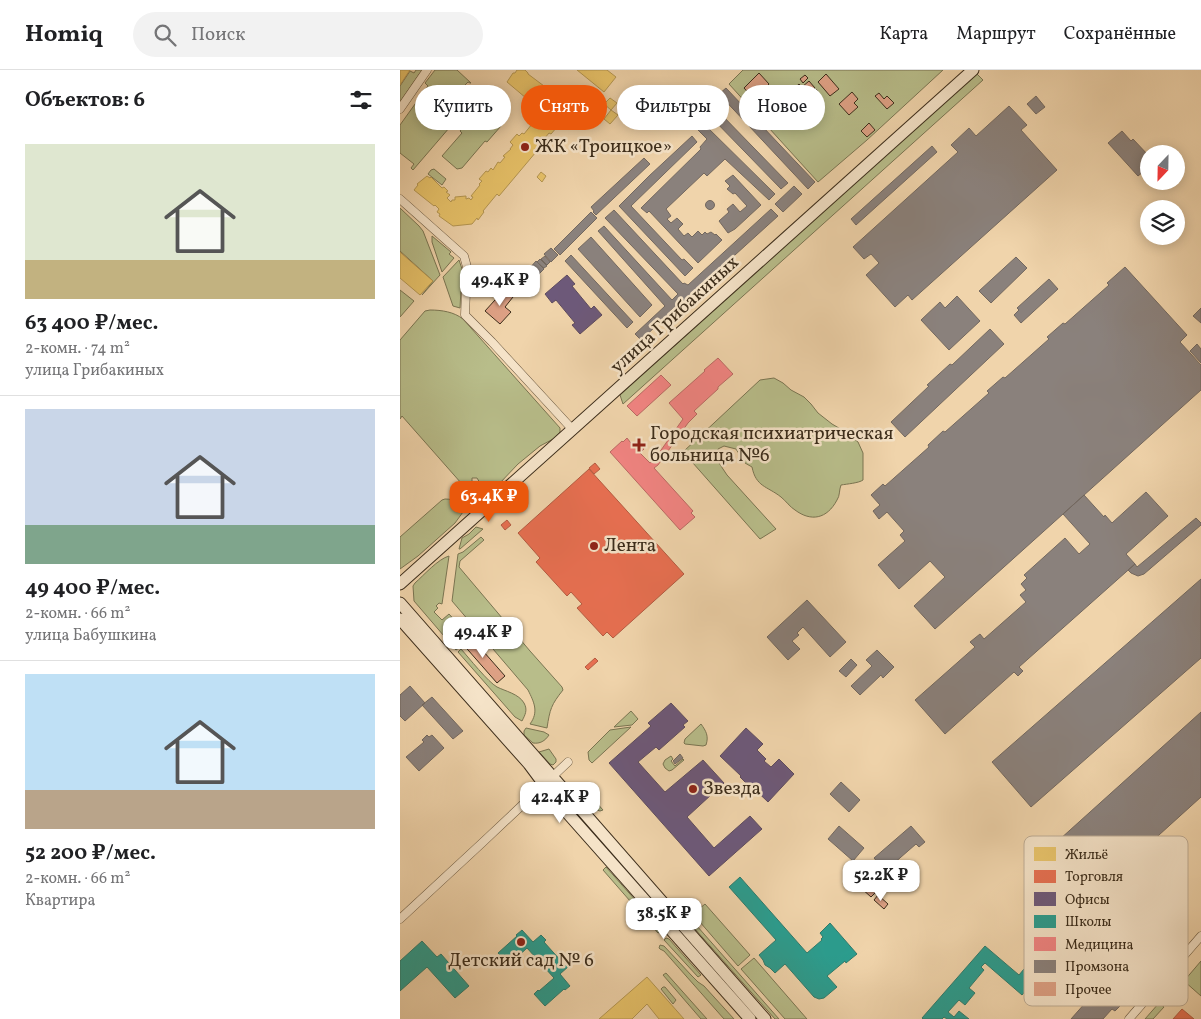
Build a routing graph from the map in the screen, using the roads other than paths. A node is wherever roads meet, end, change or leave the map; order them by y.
1 (427, 70) edge
2 (973, 70) edge
3 (400, 109) edge
4 (400, 198) edge
5 (573, 430) junction
6 (400, 584) edge
7 (400, 603) edge
8 (400, 619) edge
9 (568, 762) dead end
10 (552, 776) junction
11 (544, 785) junction
12 (400, 918) edge
13 (1201, 936) edge
14 (1188, 951) edge
15 (1141, 1006) edge
16 (750, 1019) edge
17 (764, 1019) edge
18 (1130, 1019) edge

1 - 3 street
2 - 5 main road, улица Грибакиных
4 - 5 street
5 - 6 main road, улица Грибакиных
7 - 10 main road
8 - 11 main road
9 - 10 street
10 - 11 street
10 - 17 main road
11 - 12 street
11 - 16 main road
13 - 14 street
15 - 18 street

